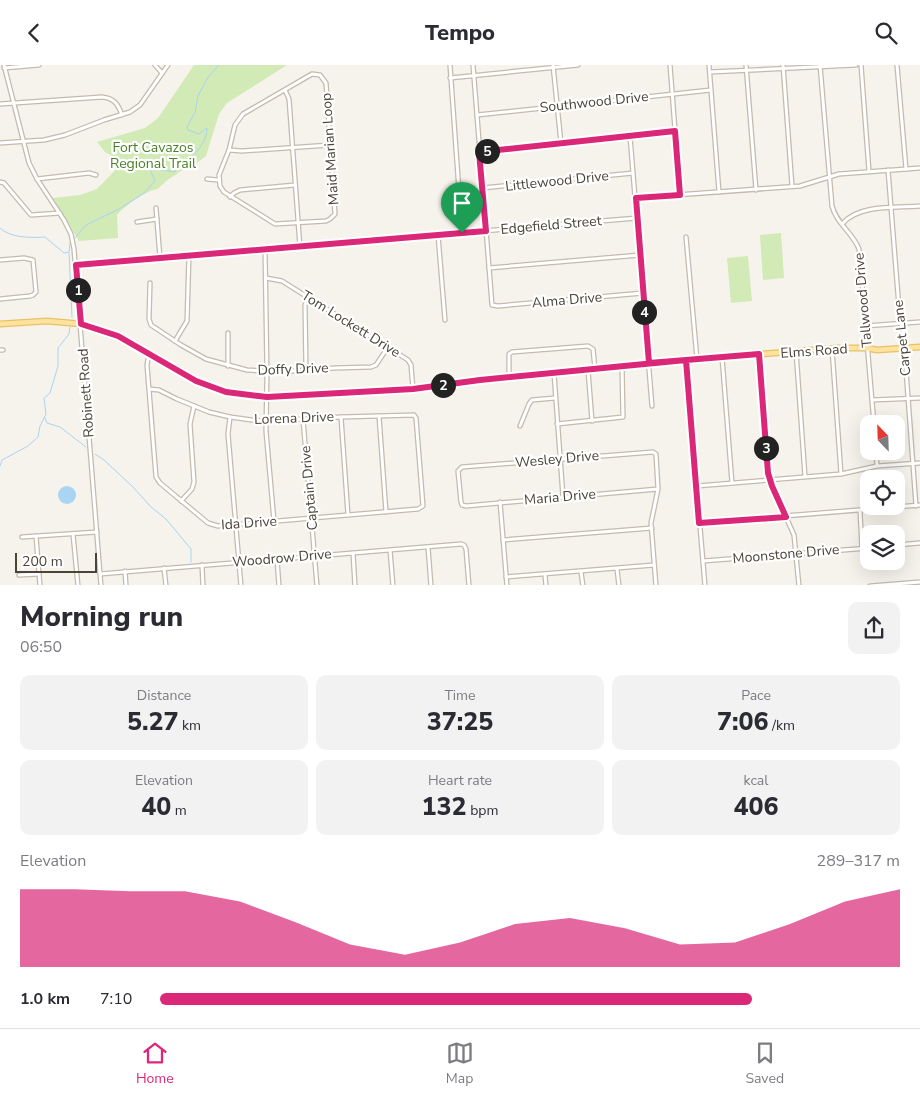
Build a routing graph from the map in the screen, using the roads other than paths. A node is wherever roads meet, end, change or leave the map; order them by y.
1 (39, 65) edge
2 (155, 65) edge
3 (168, 65) edge
4 (450, 65) edge
5 (473, 65) edge
6 (578, 65) edge
7 (670, 65) edge
8 (709, 65) edge
9 (746, 65) edge
10 (856, 65) edge
11 (861, 65) edge
12 (897, 65) edge
13 (4, 66) edge
14 (554, 66) edge
15 (820, 66) edge
16 (783, 67) edge
17 (747, 71) junction
18 (710, 72) junction
19 (162, 73) junction
20 (474, 75) junction
21 (450, 78) junction
22 (285, 89) junction
23 (711, 90) junction
24 (672, 93) junction
25 (0, 104) edge
26 (13, 104) junction
27 (558, 106) junction
28 (122, 115) junction
29 (476, 115) junction
30 (675, 131) junction
31 (630, 136) junction
32 (22, 141) junction
33 (0, 143) edge
34 (561, 143) junction
35 (330, 145) junction
36 (292, 148) junction
37 (229, 150) junction
38 (479, 152) junction
39 (920, 168) edge
40 (906, 169) junction
41 (888, 170) junction
42 (869, 171) junction
43 (633, 173) junction
44 (96, 175) dead end
45 (829, 176) junction
46 (37, 179) junction
47 (207, 179) dead end
48 (218, 179) junction
49 (0, 182) edge
50 (295, 185) junction
51 (792, 186) junction
52 (482, 188) junction
53 (756, 190) junction
54 (720, 192) junction
55 (680, 195) junction
56 (230, 197) junction
57 (636, 198) junction
58 (920, 206) edge
59 (156, 208) dead end
60 (891, 208) junction
61 (60, 213) junction
62 (637, 217) junction
63 (157, 219) junction
64 (137, 222) dead end
65 (298, 223) junction
66 (842, 224) junction
67 (486, 231) junction
68 (462, 233) junction
69 (438, 235) junction
70 (686, 237) dead end
71 (300, 247) junction
72 (265, 249) junction
73 (189, 255) junction
74 (640, 255) junction
75 (160, 258) junction
76 (0, 260) edge
77 (76, 265) junction
78 (489, 268) junction
79 (266, 278) junction
80 (150, 283) dead end
81 (643, 293) junction
82 (308, 297) junction
83 (0, 299) edge
84 (445, 320) dead end
85 (920, 321) edge
86 (901, 323) junction
87 (0, 324) edge
88 (81, 324) junction
89 (865, 325) junction
90 (228, 333) dead end
91 (175, 341) junction
92 (388, 347) junction
93 (920, 347) edge
94 (867, 348) junction
95 (832, 349) junction
96 (904, 349) junction
97 (796, 351) junction
98 (759, 354) junction
99 (152, 356) junction
100 (722, 357) junction
101 (697, 359) junction
102 (686, 360) junction
103 (649, 363) junction
104 (228, 366) junction
105 (622, 366) junction
106 (595, 369) junction
107 (306, 370) junction
108 (588, 370) junction
109 (267, 372) junction
110 (554, 373) junction
111 (509, 377) junction
112 (149, 389) junction
113 (413, 389) junction
114 (267, 397) junction
115 (555, 398) junction
116 (908, 398) junction
117 (920, 398) edge
118 (872, 401) junction
119 (194, 406) junction
120 (652, 406) dead end
121 (873, 415) edge
122 (230, 417) junction
123 (341, 417) junction
124 (379, 417) junction
125 (303, 419) junction
126 (266, 421) junction
127 (592, 421) junction
128 (557, 424) junction
129 (520, 426) dead end
130 (560, 459) junction
131 (877, 460) edge
132 (920, 463) edge
133 (912, 464) junction
134 (877, 466) junction
135 (841, 474) junction
136 (805, 476) junction
137 (770, 480) junction
138 (732, 483) junction
139 (697, 486) junction
140 (658, 489) junction
141 (563, 497) junction
142 (181, 501) junction
143 (500, 502) junction
144 (462, 505) joint
145 (918, 505) edge
146 (905, 506) edge
147 (422, 508) joint
148 (860, 511) edge
149 (386, 512) junction
150 (348, 515) junction
151 (786, 517) junction
152 (311, 518) junction
153 (274, 521) junction
154 (699, 523) junction
155 (236, 524) junction
156 (652, 527) junction
157 (97, 531) junction
158 (73, 533) junction
159 (36, 536) junction
160 (22, 537) dead end
161 (503, 540) junction
162 (920, 543) edge
163 (905, 544) edge
164 (428, 547) junction
165 (860, 548) edge
166 (390, 550) junction
167 (353, 553) junction
168 (797, 553) junction
169 (314, 556) junction
170 (277, 559) junction
171 (703, 561) junction
172 (239, 562) junction
173 (202, 565) junction
174 (654, 565) junction
175 (164, 568) junction
176 (617, 569) junction
177 (125, 571) junction
178 (582, 572) junction
179 (39, 573) junction
180 (100, 574) junction
181 (19, 575) dead end
182 (545, 575) junction
183 (506, 577) junction
184 (920, 581) edge
185 (40, 585) edge
186 (78, 585) edge
187 (101, 585) edge
188 (126, 585) edge
189 (166, 585) edge
190 (203, 585) edge
191 (241, 585) edge
192 (279, 585) edge
193 (317, 585) edge
194 (356, 585) edge
195 (393, 585) edge
196 (431, 585) edge
197 (469, 585) edge
198 (507, 585) edge
199 (546, 585) edge
200 (583, 585) edge
201 (619, 585) edge
202 (656, 585) edge
203 (705, 585) edge
204 (799, 585) edge
205 (870, 585) edge

1 - 13 street
2 - 19 street
3 - 19 street
4 - 21 street
5 - 20 street
6 - 14 street
7 - 24 street
8 - 18 street
9 - 17 street
10 - 15 street
11 - 42 street
12 - 40 street
13 - 26 street, Robinett Road
14 - 20 street
14 - 27 street
15 - 16 street
15 - 45 street, Tallwood Drive
16 - 17 street
16 - 51 street
17 - 18 street
17 - 53 street
18 - 23 street
19 - 28 street
20 - 21 street
20 - 29 street
21 - 68 street
22 - 35 street, Maid Marian Loop
22 - 36 street
22 - 37 street, Maid Marian Loop
23 - 24 street, Southwood Drive
23 - 54 street
24 - 27 street, Southwood Drive
24 - 30 street
25 - 26 street
26 - 28 street
26 - 32 street, Robinett Road
27 - 29 street, Southwood Drive
27 - 34 street
28 - 32 street
29 - 38 street
30 - 31 street
30 - 55 street
31 - 34 street
31 - 43 street
32 - 33 street
32 - 46 street, Robinett Road
34 - 38 street
35 - 36 street
35 - 65 street, Maid Marian Loop
36 - 37 street
36 - 50 street
37 - 48 street, Maid Marian Loop
38 - 52 street
39 - 40 street
40 - 41 street
41 - 42 street
41 - 60 street, Carpet Lane
42 - 45 street
43 - 52 street, Littlewood Drive
43 - 57 street
44 - 46 street
45 - 51 street
45 - 66 street, Tallwood Drive
46 - 61 street, Robinett Road
47 - 48 street
48 - 56 street, Maid Marian Loop
49 - 61 street
50 - 56 street
50 - 65 street
51 - 53 street
52 - 67 street
53 - 54 street
54 - 55 street
55 - 57 street
56 - 65 street, Maid Marian Loop
57 - 62 street
58 - 60 street
59 - 63 street
60 - 66 street
60 - 86 street, Carpet Lane
61 - 77 street, Robinett Road
62 - 67 street, Edgefield Street
62 - 74 street
63 - 64 street
63 - 75 street
65 - 71 street
66 - 89 street, Tallwood Drive
67 - 68 street, Edgefield Street
67 - 78 street
68 - 69 street, Edgefield Street
69 - 71 street, Edgefield Street
69 - 84 street
70 - 101 street
71 - 72 street, Edgefield Street
72 - 73 street, Edgefield Street
72 - 79 street
73 - 75 street, Edgefield Street
73 - 91 street
74 - 78 street
74 - 81 street
75 - 77 street, Edgefield Street
76 - 83 street
77 - 88 street, Robinett Road
78 - 81 street, Alma Drive
79 - 82 street, Tom Lockett Drive
79 - 109 street
80 - 91 street, Doffy Drive
81 - 103 street
82 - 92 street, Tom Lockett Drive
82 - 107 street
85 - 86 street
86 - 89 street
86 - 96 street, Carpet Lane
87 - 88 main road, Elms Road
88 - 99 main road, Elms Road
88 - 157 street, Robinett Road
89 - 94 street, Tallwood Drive
90 - 104 street
91 - 104 street, Doffy Drive
92 - 107 street, Doffy Drive
92 - 113 street, Tom Lockett Drive
93 - 96 main road, Elms Road
94 - 95 main road, Elms Road
94 - 96 main road, Elms Road
94 - 118 street, Tallwood Drive
95 - 97 main road, Elms Road
95 - 135 street
96 - 116 street, Carpet Lane
97 - 98 main road, Elms Road
97 - 136 street
98 - 100 main road, Elms Road
98 - 137 street
99 - 112 street, Ida Drive
99 - 114 main road, Elms Road
100 - 101 main road, Elms Road
100 - 138 street
101 - 102 main road, Elms Road
102 - 103 main road, Elms Road
102 - 139 street
103 - 105 main road, Elms Road
103 - 120 street
104 - 109 street, Doffy Drive
105 - 106 main road, Elms Road
105 - 127 street
106 - 108 main road, Elms Road
106 - 111 street
107 - 109 street, Doffy Drive
108 - 110 main road, Elms Road
108 - 127 street
109 - 114 street
110 - 111 main road, Elms Road
110 - 115 street
111 - 113 main road, Elms Road
112 - 119 street, Lorena Drive
112 - 142 street, Ida Drive
113 - 114 main road, Elms Road
114 - 126 street
115 - 128 street
115 - 129 street
116 - 117 street
116 - 118 street
116 - 133 street, Carpet Lane
118 - 121 street, Tallwood Drive
119 - 122 street, Lorena Drive
119 - 142 street
122 - 126 street, Lorena Drive
122 - 155 street
123 - 124 street, Lorena Drive
123 - 125 street, Lorena Drive
123 - 150 street
124 - 147 street, Lorena Drive
124 - 149 street
125 - 126 street, Lorena Drive
125 - 152 street, Captain Drive
126 - 153 street
127 - 128 street
128 - 130 street
130 - 140 street, Wesley Drive
130 - 141 street
130 - 144 street, Wesley Drive
131 - 134 street
132 - 133 street
133 - 134 street
133 - 145 street, Carpet Lane
134 - 135 street
135 - 136 street
136 - 137 street
137 - 138 street
137 - 151 street
138 - 139 street
139 - 154 street
140 - 141 street, Maria Drive
140 - 156 street
141 - 143 street, Maria Drive
142 - 155 street, Ida Drive
143 - 144 street, Maria Drive
143 - 161 street
145 - 146 street
147 - 149 street, Ida Drive
148 - 151 street
149 - 150 street, Ida Drive
150 - 152 street, Ida Drive
151 - 154 street
151 - 168 street
152 - 153 street, Ida Drive
152 - 169 street, Captain Drive
153 - 155 street, Ida Drive
154 - 171 street
155 - 172 street
156 - 161 street
156 - 174 street
157 - 158 street
157 - 180 street, Robinett Road
158 - 159 street
158 - 186 street
159 - 160 street
159 - 179 street
161 - 183 street
162 - 163 street
164 - 166 street, Woodrow Drive
164 - 196 street
164 - 197 street, Woodrow Drive
165 - 168 street, Moonstone Drive
166 - 167 street, Woodrow Drive
166 - 195 street
167 - 169 street, Woodrow Drive
167 - 194 street
168 - 171 street, Moonstone Drive
168 - 204 street
169 - 170 street, Woodrow Drive
169 - 193 street, Captain Drive
170 - 172 street, Woodrow Drive
170 - 192 street
171 - 203 street
172 - 173 street, Woodrow Drive
172 - 191 street
173 - 175 street, Woodrow Drive
173 - 190 street
174 - 176 street
174 - 202 street
175 - 177 street, Woodrow Drive
175 - 189 street
176 - 178 street
176 - 201 street
177 - 180 street, Woodrow Drive
177 - 188 street
178 - 182 street
178 - 200 street
179 - 181 street
179 - 185 street
180 - 187 street, Robinett Road
182 - 183 street
182 - 199 street
183 - 198 street
184 - 205 street

